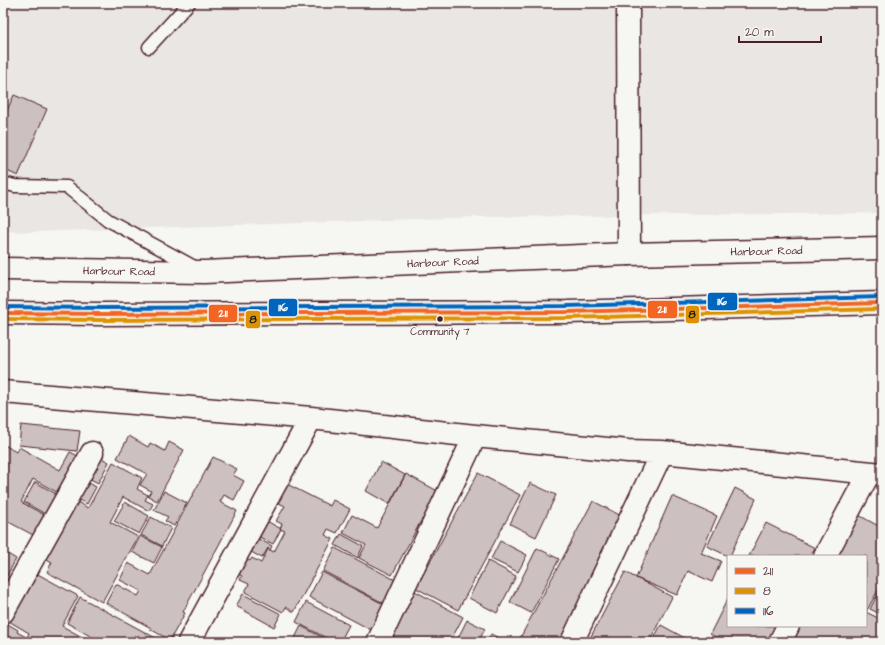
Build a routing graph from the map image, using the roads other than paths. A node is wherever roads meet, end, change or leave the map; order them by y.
1 (189, 3) edge
2 (628, 3) edge
3 (149, 47) dead end
4 (3, 183) edge
5 (882, 248) edge
6 (629, 254) junction
7 (3, 270) edge
8 (204, 272) junction
9 (882, 303) edge
10 (3, 313) edge
11 (3, 392) edge
12 (311, 418) junction
13 (475, 436) junction
14 (662, 452) junction
15 (92, 453) dead end
16 (875, 473) edge
17 (826, 555) edge
18 (3, 612) edge
19 (788, 627) edge
20 (189, 642) edge
21 (378, 642) edge
22 (572, 642) edge
23 (780, 642) edge

1 - 3 lane
2 - 6 main road
4 - 8 lane
5 - 6 main road, Harbour Road
6 - 8 main road, Harbour Road
7 - 8 main road, Harbour Road
9 - 10 main road
11 - 12 main road
12 - 13 main road
12 - 20 main road
13 - 14 main road
13 - 21 main road
14 - 16 main road
14 - 22 main road
15 - 18 main road
16 - 17 main road
19 - 23 main road

